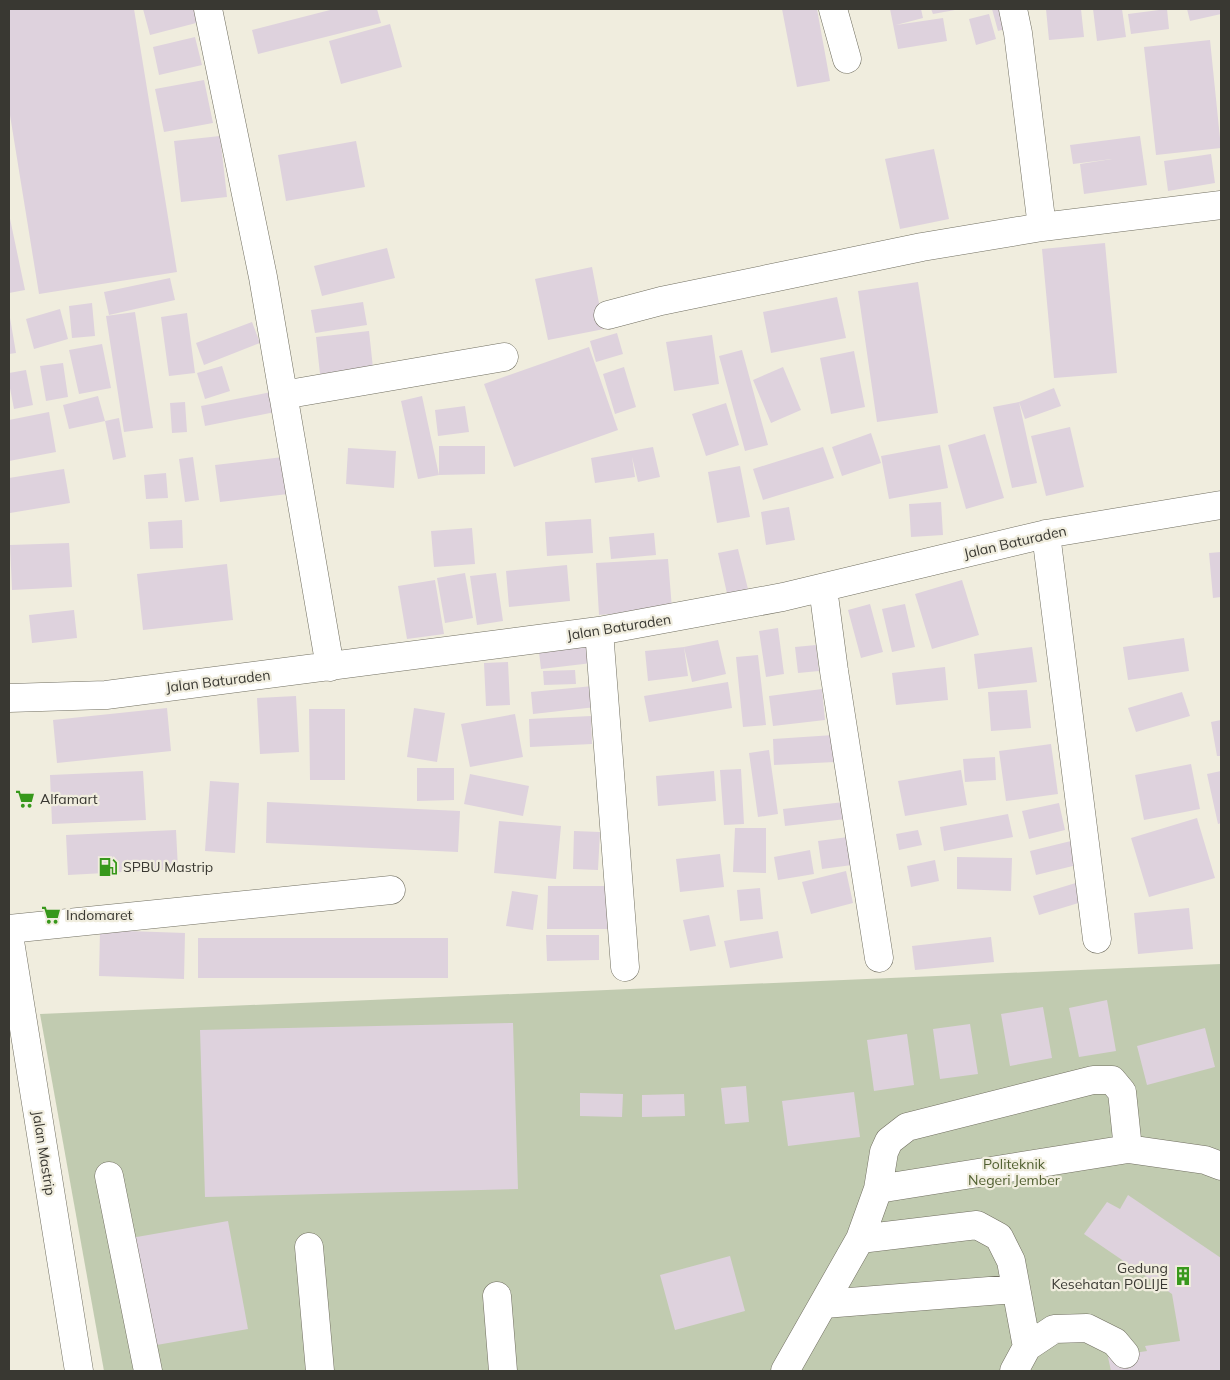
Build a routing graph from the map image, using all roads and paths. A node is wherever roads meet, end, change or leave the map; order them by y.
1 (208, 9) edge
2 (833, 9) edge
3 (1014, 9) edge
4 (847, 59) dead end
5 (1221, 205) edge
6 (1042, 227) junction
7 (608, 315) dead end
8 (504, 357) dead end
9 (282, 395) junction
10 (1221, 506) edge
11 (1046, 534) junction
12 (823, 588) junction
13 (599, 631) junction
14 (330, 666) junction
15 (9, 698) edge
16 (391, 890) dead end
17 (9, 929) edge
18 (9, 935) edge
19 (1097, 938) dead end
20 (879, 958) dead end
21 (625, 967) dead end
22 (1128, 1149) junction
23 (1221, 1166) edge
24 (109, 1176) dead end
25 (878, 1189) junction
26 (860, 1239) junction
27 (310, 1247) dead end
28 (1016, 1289) junction
29 (497, 1296) dead end
30 (824, 1304) junction
31 (1027, 1347) junction
32 (1125, 1354) dead end
33 (79, 1371) edge
34 (148, 1371) edge
35 (320, 1371) edge
36 (503, 1371) edge
37 (785, 1371) edge
38 (1014, 1371) edge

1 - 9 street
2 - 4 street
3 - 6 street
5 - 6 street
6 - 7 street
8 - 9 street
9 - 14 street
10 - 11 street, Jalan Baturaden
11 - 12 street, Jalan Baturaden
11 - 19 street
12 - 13 street, Jalan Baturaden
12 - 20 street
13 - 14 street, Jalan Baturaden
13 - 21 street
14 - 15 street, Jalan Baturaden
16 - 17 street
18 - 33 street, Jalan Mastrip
22 - 23 street
22 - 25 street
22 - 25 street
24 - 34 street
25 - 26 street
26 - 28 street
26 - 30 street
27 - 35 street
28 - 30 street
28 - 31 street
29 - 36 street
30 - 37 street
31 - 32 street
31 - 38 street

